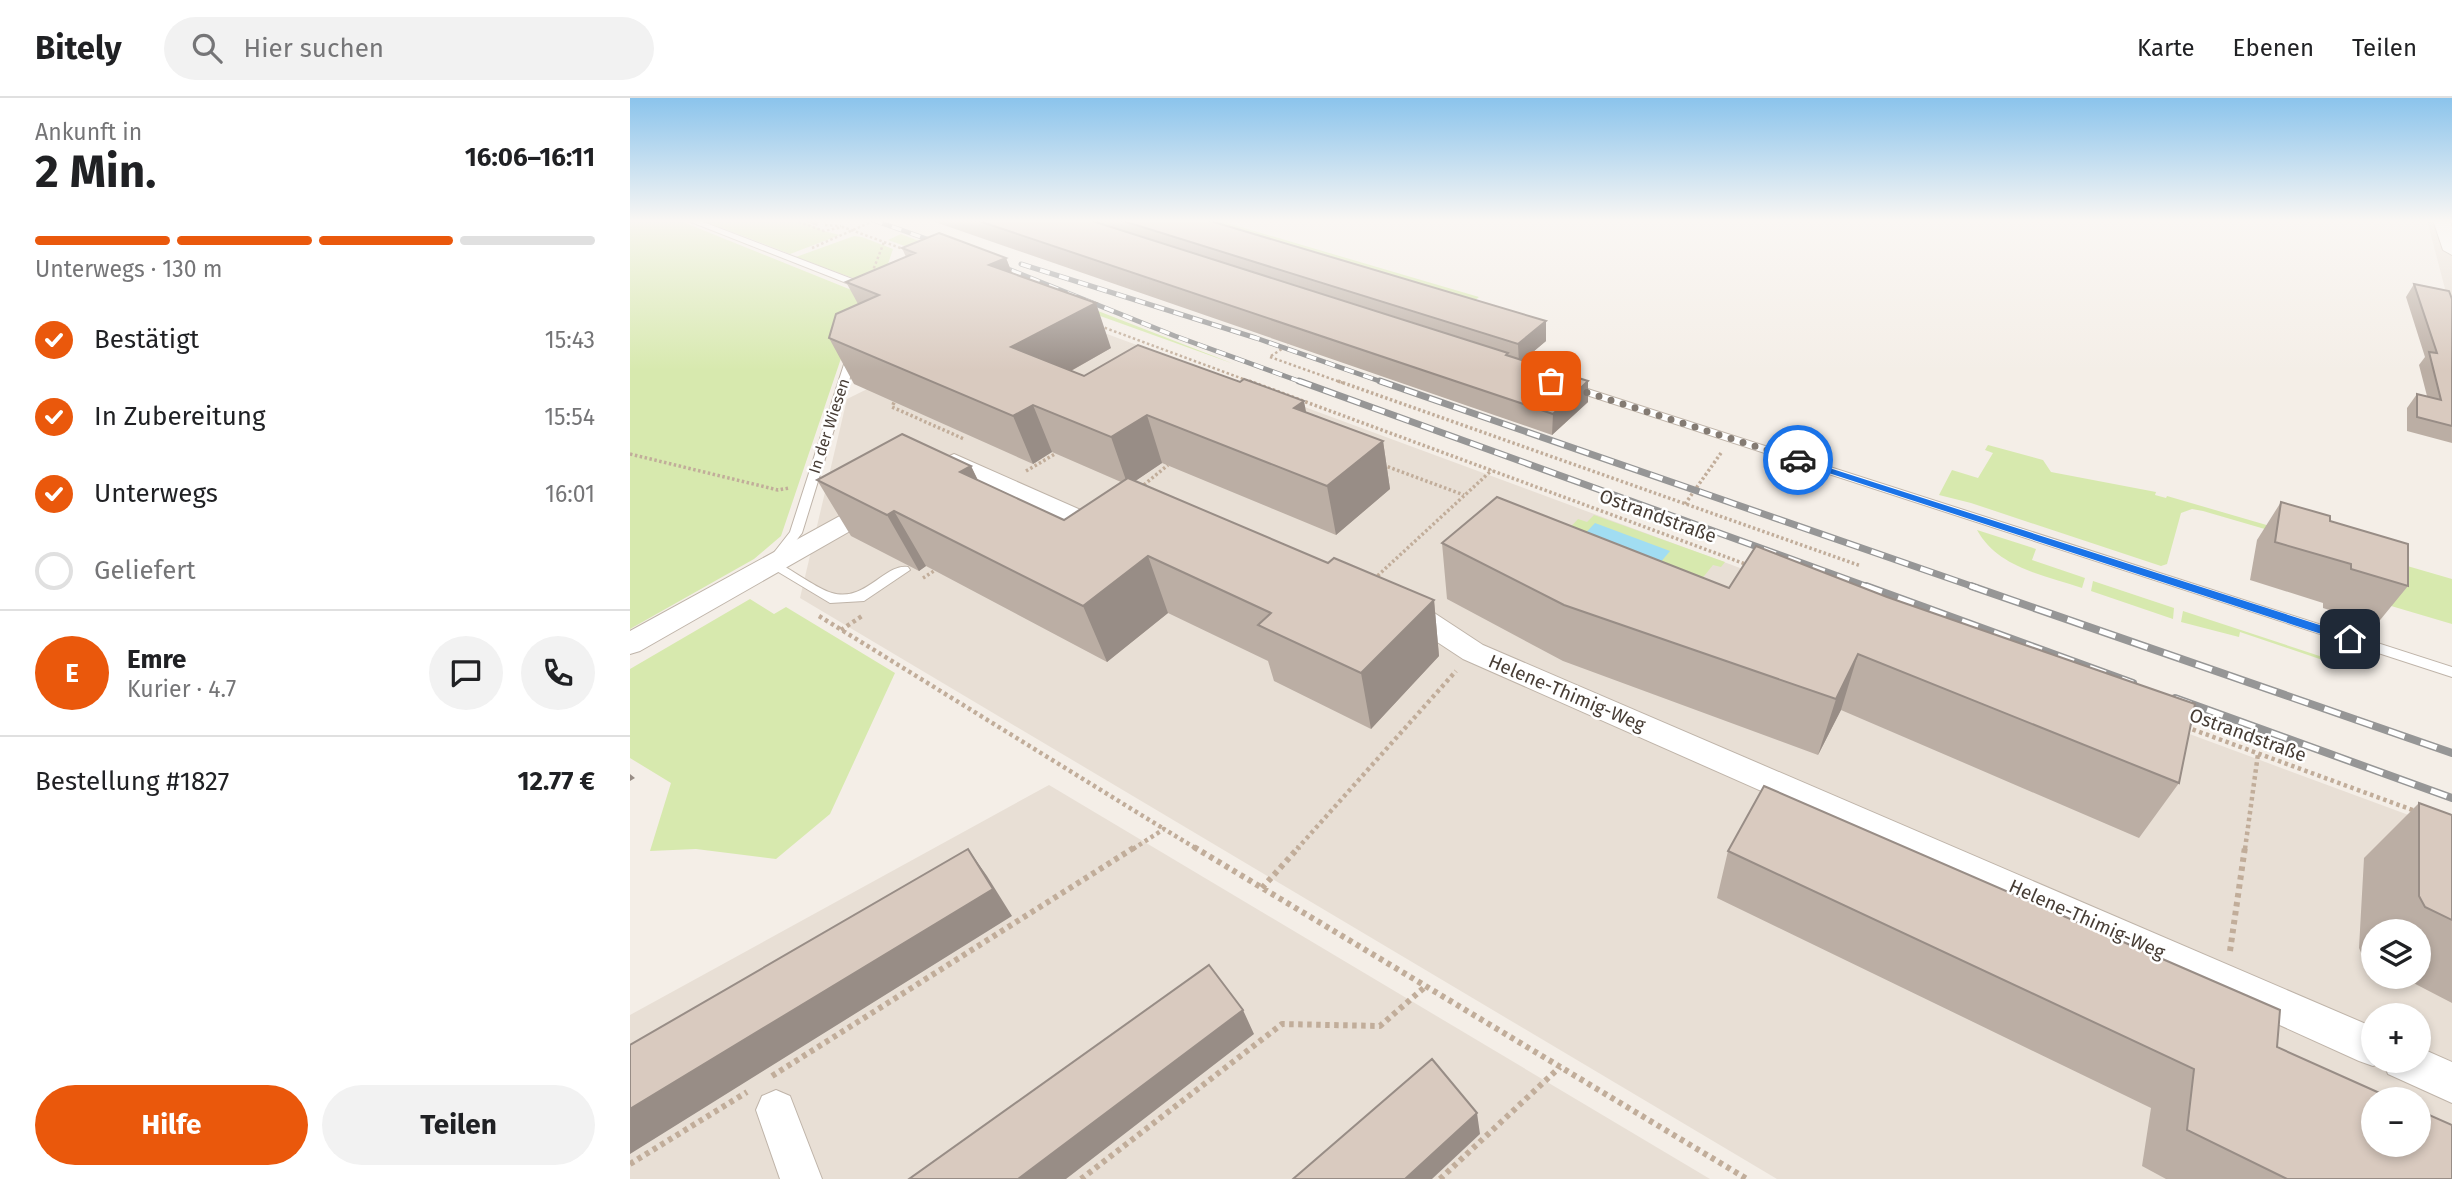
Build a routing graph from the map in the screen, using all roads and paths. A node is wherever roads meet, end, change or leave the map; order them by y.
1 (822, 270) edge
2 (875, 270) edge
3 (867, 295) joint
4 (1097, 325) edge
5 (1288, 345) edge
6 (855, 347) edge
7 (1198, 362) junction
8 (1187, 368) edge
9 (1551, 381) edge
10 (900, 388) edge
11 (1277, 391) junction
12 (1266, 398) edge
13 (1355, 420) junction
14 (1345, 428) edge
15 (1734, 439) junction
16 (630, 454) edge
17 (954, 461) junction
18 (1376, 462) edge
19 (1168, 465) edge
20 (1492, 470) junction
21 (809, 486) junction
22 (1464, 495) junction
23 (1685, 504) junction
24 (1135, 513) joint
25 (771, 564) junction
26 (1751, 566) edge
27 (1861, 566) dead end
28 (903, 570) edge
29 (806, 584) junction
30 (1365, 587) joint
31 (630, 644) edge
32 (1473, 652) junction
33 (2452, 672) edge
34 (2180, 725) edge
35 (2258, 754) junction
36 (2426, 814) edge
37 (1164, 829) junction
38 (1262, 888) junction
39 (2226, 981) junction
40 (1426, 986) junction
41 (2361, 1042) edge
42 (1560, 1067) junction
43 (2430, 1073) edge
44 (2452, 1083) edge
45 (763, 1094) junction
46 (630, 1164) edge
47 (801, 1179) edge
48 (1081, 1179) edge
49 (1440, 1179) edge
50 (1747, 1179) edge

1 - 3 lane
2 - 3 path
4 - 7 path, Ostrandstraße
5 - 23 path
6 - 21 lane, In der Wiesen
7 - 8 path
7 - 11 path, Ostrandstraße
9 - 15 lane
10 - 17 path
11 - 12 path
11 - 13 path, Ostrandstraße
13 - 14 path
13 - 20 path, Ostrandstraße
15 - 23 path
15 - 33 lane
16 - 21 path
17 - 24 street
17 - 25 street
18 - 22 path
19 - 24 path
20 - 22 path
20 - 26 path, Ostrandstraße
21 - 25 lane, In der Wiesen
22 - 30 path
23 - 27 path
25 - 29 lane
25 - 31 street, In der Wiesen
28 - 29 lane
29 - 37 path
30 - 32 street, Helene-Thimig-Weg
32 - 38 path
32 - 39 street, Helene-Thimig-Weg
34 - 35 path, Ostrandstraße
35 - 36 path, Ostrandstraße
35 - 39 path
37 - 38 path
37 - 45 path
38 - 40 path
39 - 41 street, Helene-Thimig-Weg
40 - 42 path
40 - 48 path
42 - 49 path
42 - 50 path
43 - 44 street
45 - 46 path
45 - 47 street

